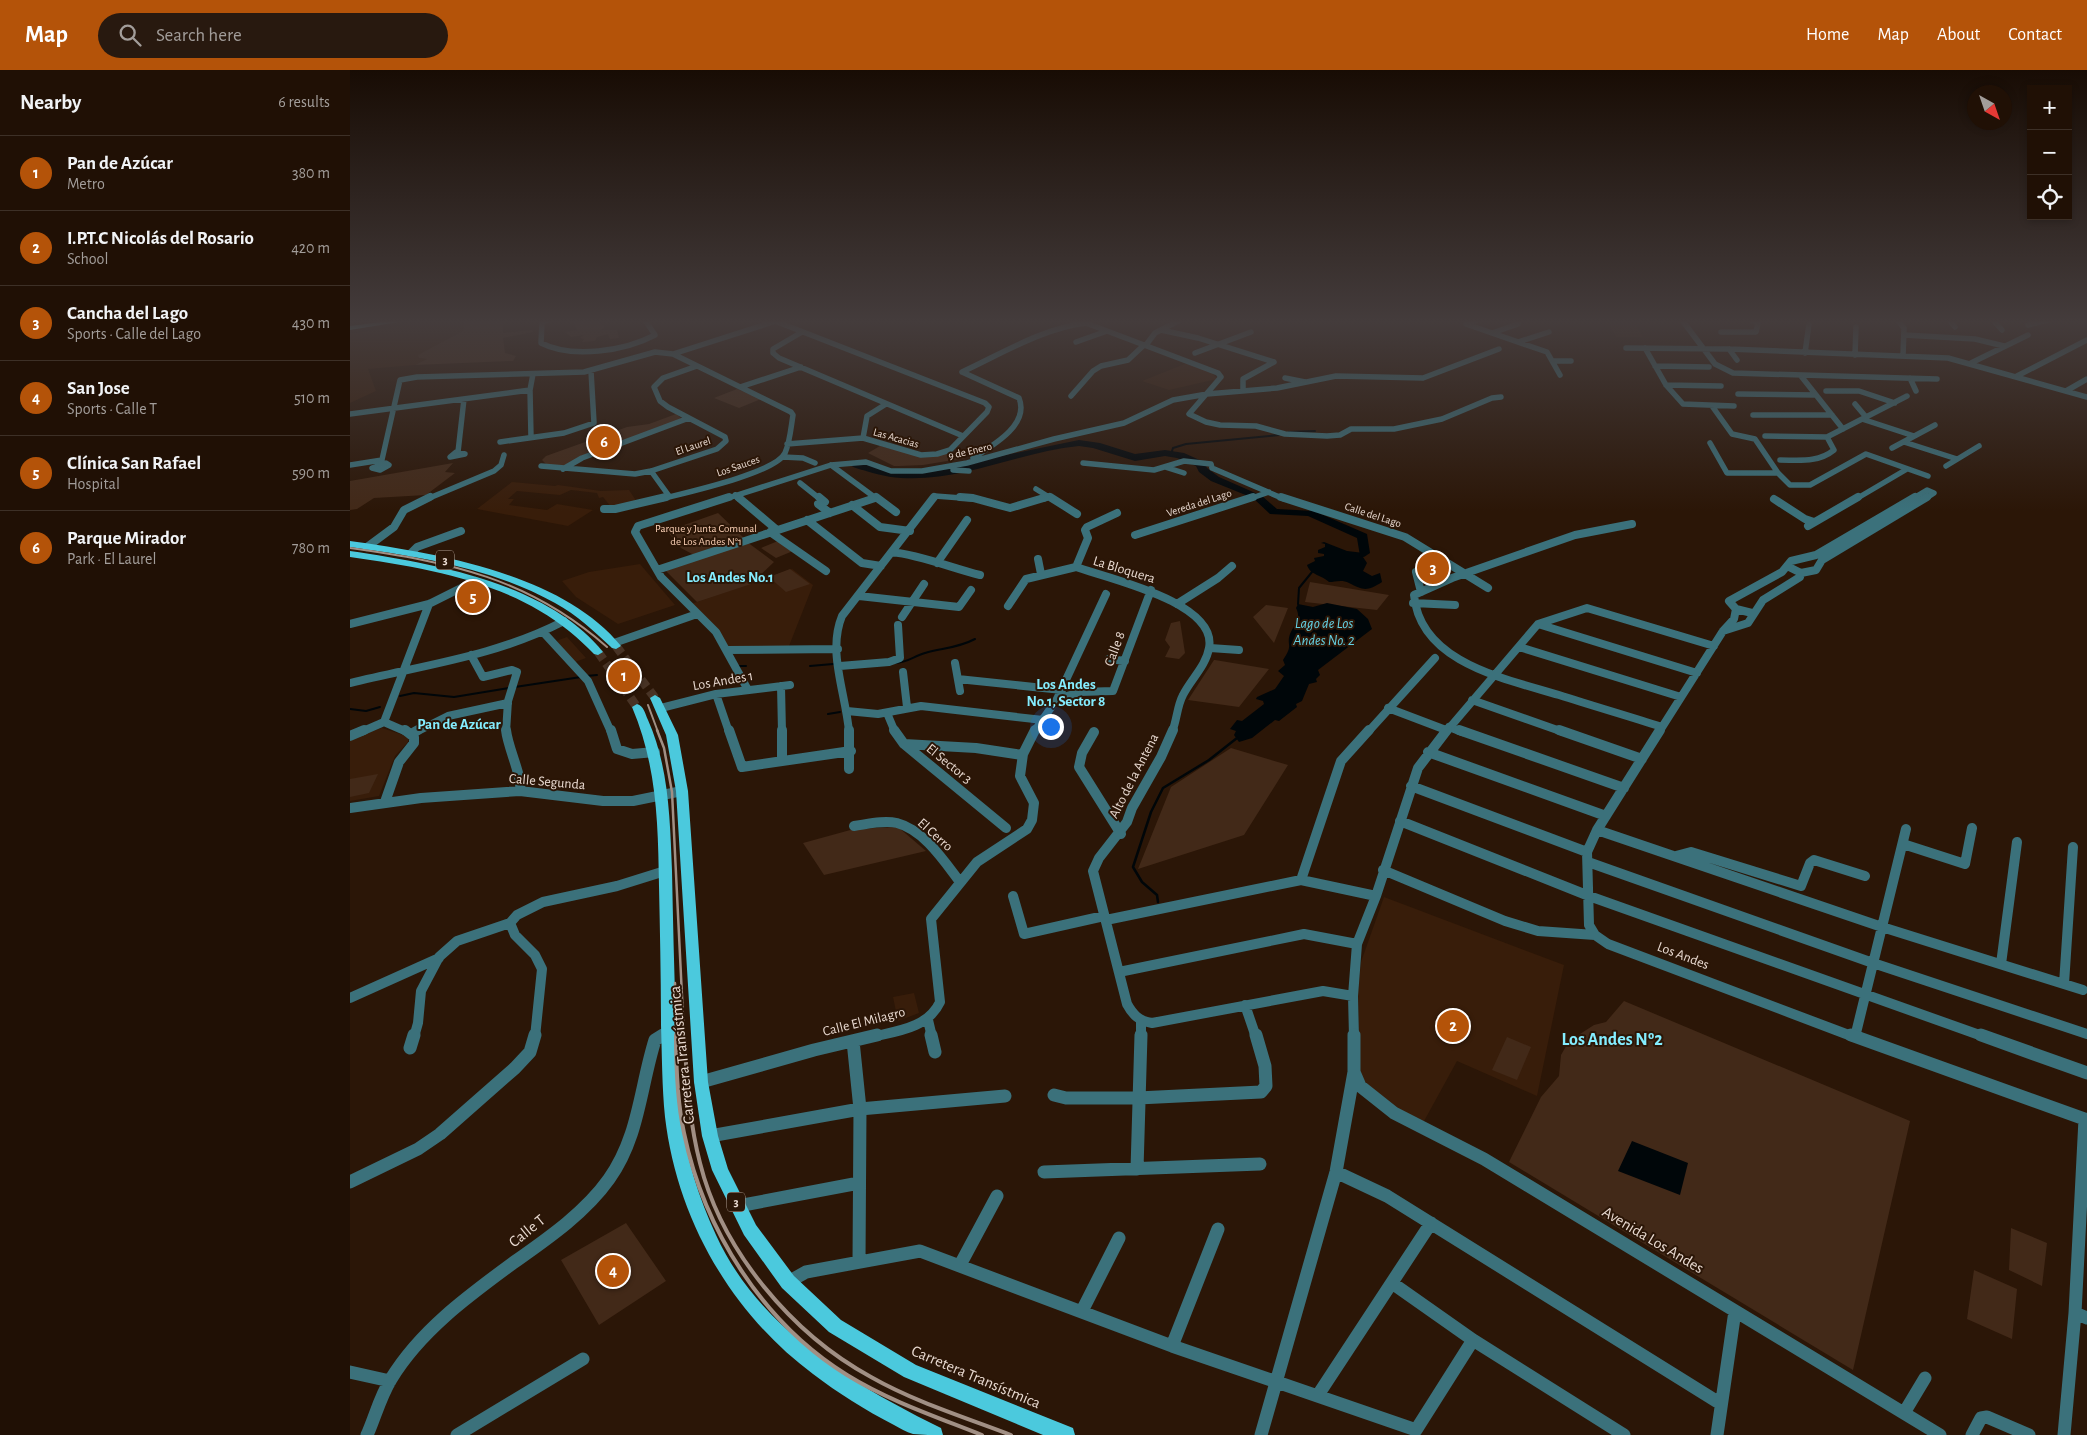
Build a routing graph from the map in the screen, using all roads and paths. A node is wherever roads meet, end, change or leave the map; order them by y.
1 (399, 384) edge
2 (531, 384) edge
3 (592, 384) edge
4 (657, 384) edge
5 (733, 384) edge
6 (750, 384) edge
7 (839, 384) edge
8 (935, 384) edge
9 (989, 384) edge
10 (1082, 384) edge
11 (1215, 384) edge
12 (1243, 384) edge
13 (1297, 384) edge
14 (1807, 384) edge
15 (1913, 384) edge
16 (2047, 384) edge
17 (2079, 384) edge
18 (1666, 385) joint
19 (1721, 386) dead end
20 (740, 387) junction
21 (530, 390) junction
22 (1242, 390) junction
23 (1826, 390) dead end
24 (2068, 390) junction
25 (1916, 391) dead end
26 (1207, 394) junction
27 (1738, 394) dead end
28 (1816, 395) junction
29 (1071, 396) dead end
30 (1907, 396) dead end
31 (1501, 397) dead end
32 (2087, 397) edge
33 (464, 399) junction
34 (1895, 403) junction
35 (886, 404) junction
36 (1855, 404) dead end
37 (1712, 406) junction
38 (1734, 406) dead end
39 (394, 408) junction
40 (350, 414) edge
41 (1753, 415) dead end
42 (1832, 416) junction
43 (689, 418) junction
44 (1864, 418) junction
45 (1935, 425) dead end
46 (1841, 427) junction
47 (962, 436) junction
48 (1765, 436) dead end
49 (1914, 436) junction
50 (531, 437) junction
51 (1828, 437) junction
52 (863, 438) junction
53 (500, 442) dead end
54 (1904, 442) junction
55 (1710, 443) dead end
56 (787, 444) junction
57 (1979, 446) dead end
58 (1892, 448) dead end
59 (458, 452) dead end
60 (504, 455) dead end
61 (783, 457) junction
62 (1780, 460) dead end
63 (1957, 460) junction
64 (381, 462) joint
65 (815, 463) dead end
66 (967, 463) junction
67 (1083, 464) dead end
68 (350, 465) edge
69 (831, 465) junction
70 (542, 466) dead end
71 (955, 466) junction
72 (1946, 466) dead end
73 (1165, 467) junction
74 (562, 469) junction
75 (1907, 469) junction
76 (970, 471) dead end
77 (651, 472) junction
78 (1184, 473) dead end
79 (1778, 474) junction
80 (1928, 476) dead end
81 (800, 483) dead end
82 (1036, 488) dead end
83 (1269, 492) junction
84 (735, 495) junction
85 (669, 496) junction
86 (1048, 497) junction
87 (875, 498) junction
88 (1774, 498) dead end
89 (852, 505) junction
90 (1896, 506) junction
91 (604, 509) dead end
92 (1905, 509) junction
93 (896, 512) dead end
94 (830, 513) junction
95 (1117, 513) dead end
96 (1077, 514) dead end
97 (1199, 514) junction
98 (1207, 518) dead end
99 (808, 520) junction
100 (967, 520) dead end
101 (1869, 523) junction
102 (1632, 524) dead end
103 (1811, 524) joint
104 (1878, 526) junction
105 (910, 530) junction
106 (461, 531) dead end
107 (773, 531) junction
108 (1135, 535) dead end
109 (1840, 540) junction
110 (350, 544) edge
111 (1850, 544) junction
112 (367, 546) junction
113 (892, 552) junction
114 (411, 553) junction
115 (350, 554) edge
116 (1800, 558) junction
117 (1038, 559) dead end
118 (937, 563) junction
119 (1817, 565) junction
120 (881, 566) junction
121 (1232, 566) dead end
122 (1788, 566) junction
123 (1076, 567) junction
124 (656, 568) junction
125 (826, 571) dead end
126 (1416, 572) dead end
127 (1801, 573) junction
128 (1041, 574) junction
129 (1463, 574) junction
130 (980, 575) dead end
131 (475, 580) junction
132 (924, 584) dead end
133 (1488, 588) dead end
134 (971, 590) dead end
135 (1151, 590) junction
136 (1106, 594) dead end
137 (858, 596) junction
138 (1416, 597) junction
139 (914, 602) junction
140 (429, 604) junction
141 (1177, 604) junction
142 (1455, 605) dead end
143 (1008, 606) dead end
144 (1587, 608) joint
145 (1735, 613) junction
146 (697, 614) junction
147 (902, 617) dead end
148 (1751, 617) junction
149 (564, 621) junction
150 (350, 624) edge
151 (1538, 624) junction
152 (898, 625) dead end
153 (1723, 631) junction
154 (543, 632) junction
155 (615, 645) joint
156 (1714, 646) junction
157 (1519, 647) junction
158 (1210, 648) junction
159 (838, 649) junction
160 (726, 650) junction
161 (1239, 650) dead end
162 (598, 652) tunnel mouth
163 (471, 655) junction
164 (1435, 658) dead end
165 (1109, 659) dead end
166 (1125, 661) junction
167 (955, 663) dead end
168 (840, 666) junction
169 (404, 669) junction
170 (903, 672) dead end
171 (1697, 673) junction
172 (1494, 675) junction
173 (958, 679) junction
174 (350, 683) edge
175 (748, 690) junction
176 (1062, 690) junction
177 (960, 691) dead end
178 (716, 694) junction
179 (1681, 698) junction
180 (1057, 699) junction
181 (1472, 700) junction
182 (508, 703) junction
183 (658, 703) joint
184 (907, 707) junction
185 (637, 708) tunnel mouth
186 (1388, 708) junction
187 (847, 712) junction
188 (887, 713) junction
189 (1043, 720) junction
190 (384, 722) junction
191 (1662, 727) junction
192 (1448, 729) junction
193 (1094, 732) dead end
194 (411, 734) junction
195 (350, 736) edge
196 (904, 744) junction
197 (851, 750) junction
198 (656, 752) junction
199 (1428, 752) junction
200 (1022, 755) junction
201 (1642, 759) junction
202 (782, 761) junction
203 (849, 769) dead end
204 (1411, 786) junction
205 (1624, 788) junction
206 (520, 791) junction
207 (682, 792) junction
208 (660, 797) junction
209 (385, 802) junction
210 (350, 808) edge
211 (1606, 816) junction
212 (1400, 821) junction
213 (854, 826) dead end
214 (1006, 828) dead end
215 (1906, 828) dead end
216 (1972, 828) dead end
217 (1597, 830) junction
218 (1121, 834) junction
219 (2017, 842) dead end
220 (1902, 844) junction
221 (2073, 847) dead end
222 (1674, 856) junction
223 (1588, 857) junction
224 (1383, 870) junction
225 (665, 871) junction
226 (1865, 876) dead end
227 (1301, 880) junction
228 (960, 882) junction
229 (1013, 896) dead end
230 (1376, 896) junction
231 (1589, 896) junction
232 (1105, 918) junction
233 (510, 922) junction
234 (1882, 927) junction
235 (1594, 935) junction
236 (1357, 944) junction
237 (439, 958) junction
238 (1873, 963) junction
239 (2001, 964) junction
240 (1119, 972) junction
241 (2064, 984) junction
242 (2083, 990) dead end
243 (1866, 993) junction
244 (1353, 996) junction
245 (350, 998) edge
246 (1245, 1005) junction
247 (928, 1020) junction
248 (1141, 1022) junction
249 (669, 1032) junction
250 (2087, 1034) edge
251 (1855, 1037) junction
252 (853, 1041) junction
253 (410, 1048) dead end
254 (935, 1052) dead end
255 (1354, 1072) junction
256 (2087, 1073) edge
257 (701, 1082) junction
258 (1054, 1095) dead end
259 (1005, 1096) dead end
260 (1138, 1098) junction
261 (860, 1109) junction
262 (2086, 1119) edge
263 (710, 1136) junction
264 (1260, 1164) dead end
265 (1137, 1169) junction
266 (1044, 1172) dead end
267 (1336, 1172) junction
268 (350, 1182) edge
269 (859, 1183) junction
270 (997, 1196) dead end
271 (738, 1206) junction
272 (1431, 1223) junction
273 (1218, 1229) dead end
274 (1119, 1238) dead end
275 (859, 1261) junction
276 (960, 1265) junction
277 (788, 1282) junction
278 (1392, 1283) junction
279 (1735, 1310) junction
280 (1082, 1311) junction
281 (2081, 1316) edge
282 (1473, 1340) junction
283 (1172, 1346) junction
284 (583, 1359) dead end
285 (350, 1372) edge
286 (1925, 1378) dead end
287 (390, 1380) junction
288 (1276, 1380) junction
289 (1318, 1395) junction
290 (1722, 1404) junction
291 (1904, 1414) junction
292 (367, 1435) edge
293 (457, 1435) edge
294 (934, 1435) edge
295 (1066, 1435) edge
296 (1261, 1435) edge
297 (1624, 1435) edge
298 (1717, 1435) edge
299 (1940, 1435) edge
300 (1972, 1435) edge
301 (2029, 1435) edge
302 (2064, 1435) edge

1 - 39 street
2 - 21 street
3 - 50 street
4 - 43 street, El Laurel
5 - 20 street
6 - 20 street
7 - 35 street
8 - 47 street, Las Acacias
9 - 66 street
10 - 29 street
11 - 26 street
12 - 22 street
13 - 22 street
14 - 28 street
15 - 25 street
16 - 24 street
17 - 24 street
18 - 19 street
18 - 37 street
20 - 56 street
21 - 33 street
21 - 50 street
22 - 26 street
23 - 34 street
24 - 32 street
26 - 31 street
26 - 66 street, 9 de Enero
27 - 28 street
28 - 42 street
30 - 34 street
33 - 39 street
33 - 59 street
34 - 44 street
35 - 47 street
35 - 52 street
36 - 44 street
37 - 38 street
37 - 79 street
39 - 40 street
39 - 64 street
41 - 42 street
42 - 46 street
43 - 74 street
43 - 77 street, El Laurel
44 - 46 street
44 - 49 street
45 - 49 street
46 - 51 street
47 - 52 street, Las Acacias
48 - 51 street
49 - 54 street
50 - 53 street
51 - 62 street
52 - 56 street, Las Acacias
54 - 58 street
54 - 63 street
55 - 79 street
56 - 61 street
57 - 63 street
60 - 112 street
61 - 65 street
61 - 85 street, Los Sauces
63 - 72 street
64 - 68 street
66 - 71 street, 9 de Enero
67 - 73 street
69 - 71 street, 9 de Enero
69 - 84 street, 9 de Enero
69 - 87 street
70 - 74 street
71 - 76 street
73 - 78 street
73 - 83 street, Calle del Lago
74 - 77 street
75 - 79 street
75 - 80 street
75 - 103 street
77 - 85 street
81 - 94 street
82 - 86 street
83 - 97 street, Vereda del Lago
83 - 129 street, Calle del Lago
84 - 107 street
84 - 124 street, 9 de Enero
85 - 91 street, Los Sauces
86 - 96 street
86 - 105 street
87 - 89 street
87 - 93 street
88 - 103 street
89 - 94 street
89 - 105 street
90 - 92 street
90 - 92 street
90 - 101 street
92 - 104 street
94 - 99 street
95 - 123 street, La Bloquera
97 - 98 street
97 - 108 street, Vereda del Lago
99 - 107 street
99 - 120 street
100 - 118 street
101 - 104 street
101 - 109 street
102 - 129 street
104 - 111 street
105 - 113 street
106 - 114 street
107 - 124 street
107 - 125 street
109 - 111 street
109 - 116 street
110 - 112 main road, 3
111 - 119 street
112 - 114 main road, 3
113 - 118 street
113 - 120 street
114 - 155 main road, 3
115 - 131 main road, 3
116 - 119 street
116 - 122 street
117 - 128 street
118 - 130 street
119 - 127 street
120 - 137 street
121 - 141 street
122 - 127 street
122 - 145 street
123 - 128 street
123 - 135 street, La Bloquera
124 - 146 street
126 - 138 street
127 - 148 street
128 - 143 street
129 - 133 street, Calle del Lago
129 - 138 street
131 - 140 street
131 - 149 main road, 3
132 - 139 street
134 - 139 street
135 - 141 street, La Bloquera
135 - 166 street, Calle 8
136 - 176 street
137 - 139 street
137 - 159 street
138 - 142 street
138 - 172 street
139 - 147 street
140 - 150 street
140 - 169 street
141 - 158 street
144 - 151 street
144 - 156 street
145 - 148 street
145 - 153 street
146 - 155 street
146 - 160 street
148 - 153 street
149 - 154 street
149 - 162 main road, 3
151 - 157 street
151 - 171 street
152 - 168 street
153 - 156 street
154 - 163 street
154 - 198 street
156 - 171 street
157 - 172 street
157 - 179 street
158 - 161 street
158 - 218 street, Alto de la Antena
159 - 160 street
159 - 168 street
160 - 175 street
163 - 169 street
163 - 182 street
164 - 186 street
165 - 166 street
166 - 180 street, Calle 8
167 - 173 street
168 - 187 street
169 - 174 street
169 - 190 street
170 - 184 street
171 - 179 street
172 - 181 street
172 - 191 street
173 - 176 street
173 - 177 street
175 - 178 street, Los Andes 1
175 - 202 street, Los Andes 1
176 - 180 street
178 - 183 street, Los Andes 1
178 - 202 street
179 - 191 street
180 - 189 street
181 - 192 street
181 - 201 street
182 - 194 street
182 - 206 street
183 - 207 main road, Carretera Transístmica / 3
184 - 188 street
184 - 189 street
185 - 198 main road, Carretera Transístmica
186 - 192 street
186 - 227 street
187 - 188 street
187 - 197 street
188 - 196 street, El Sector 3
189 - 200 street
190 - 194 street
190 - 195 street
191 - 201 street
192 - 199 street
192 - 205 street
193 - 218 street
194 - 209 street
196 - 200 street
196 - 214 street, El Sector 3
197 - 202 street
197 - 203 street
198 - 208 main road, Carretera Transístmica
199 - 204 street
199 - 211 street
200 - 228 street
201 - 205 street
204 - 212 street
204 - 223 street
205 - 211 street
206 - 208 street, Calle Segunda
206 - 209 street, Calle Segunda
207 - 208 street, Calle Segunda
207 - 257 main road, Carretera Transístmica / 3
208 - 225 main road, Carretera Transístmica
209 - 210 street, Calle Segunda
211 - 217 street
212 - 224 street
212 - 231 street
213 - 228 street, El Cerro
215 - 220 street
216 - 220 street
217 - 222 street
217 - 223 street
218 - 232 street
219 - 239 street
220 - 234 street
221 - 241 street
222 - 226 street
222 - 234 street
223 - 231 street
223 - 238 street
224 - 230 street
224 - 235 street
225 - 233 street
225 - 249 main road, Carretera Transístmica
227 - 230 street
227 - 232 street
228 - 247 street
229 - 232 street
230 - 236 street
231 - 235 street
231 - 243 street
232 - 240 street
233 - 237 street
233 - 268 street
234 - 238 street
234 - 239 street
235 - 251 street, Los Andes
236 - 240 street
236 - 244 street
237 - 245 street
237 - 253 street
238 - 243 street
238 - 250 street
239 - 241 street
240 - 248 street
241 - 242 street
243 - 251 street
243 - 256 street
244 - 246 street
244 - 255 street
246 - 248 street
246 - 260 street
247 - 252 street, Calle El Milagro
247 - 254 street
248 - 260 street
249 - 287 street, Calle T
249 - 294 main road, Carretera Transístmica
251 - 262 street, Los Andes
252 - 257 street, Calle El Milagro
252 - 261 street
255 - 267 street
255 - 279 street, Avenida Los Andes
257 - 263 main road, Carretera Transístmica / 3
258 - 260 street
259 - 261 street
260 - 265 street
261 - 263 street
261 - 269 street
262 - 281 street
263 - 271 main road, Carretera Transístmica / 3
264 - 265 street
265 - 266 street
267 - 272 street
267 - 288 street
269 - 271 street
269 - 275 street
270 - 276 street
271 - 277 main road, Carretera Transístmica / 3
272 - 278 street
272 - 290 street
273 - 283 street
274 - 280 street
275 - 276 street
275 - 277 street
276 - 280 street
277 - 295 main road, Carretera Transístmica / 3
278 - 282 street
278 - 289 street
279 - 290 street
279 - 291 street, Avenida Los Andes
280 - 283 street
281 - 302 street
282 - 289 street
282 - 297 street
283 - 288 street
284 - 293 street
285 - 287 street
286 - 291 street
287 - 292 street, Calle T
288 - 289 street
288 - 296 street
290 - 298 street
291 - 299 street, Avenida Los Andes
300 - 301 street

